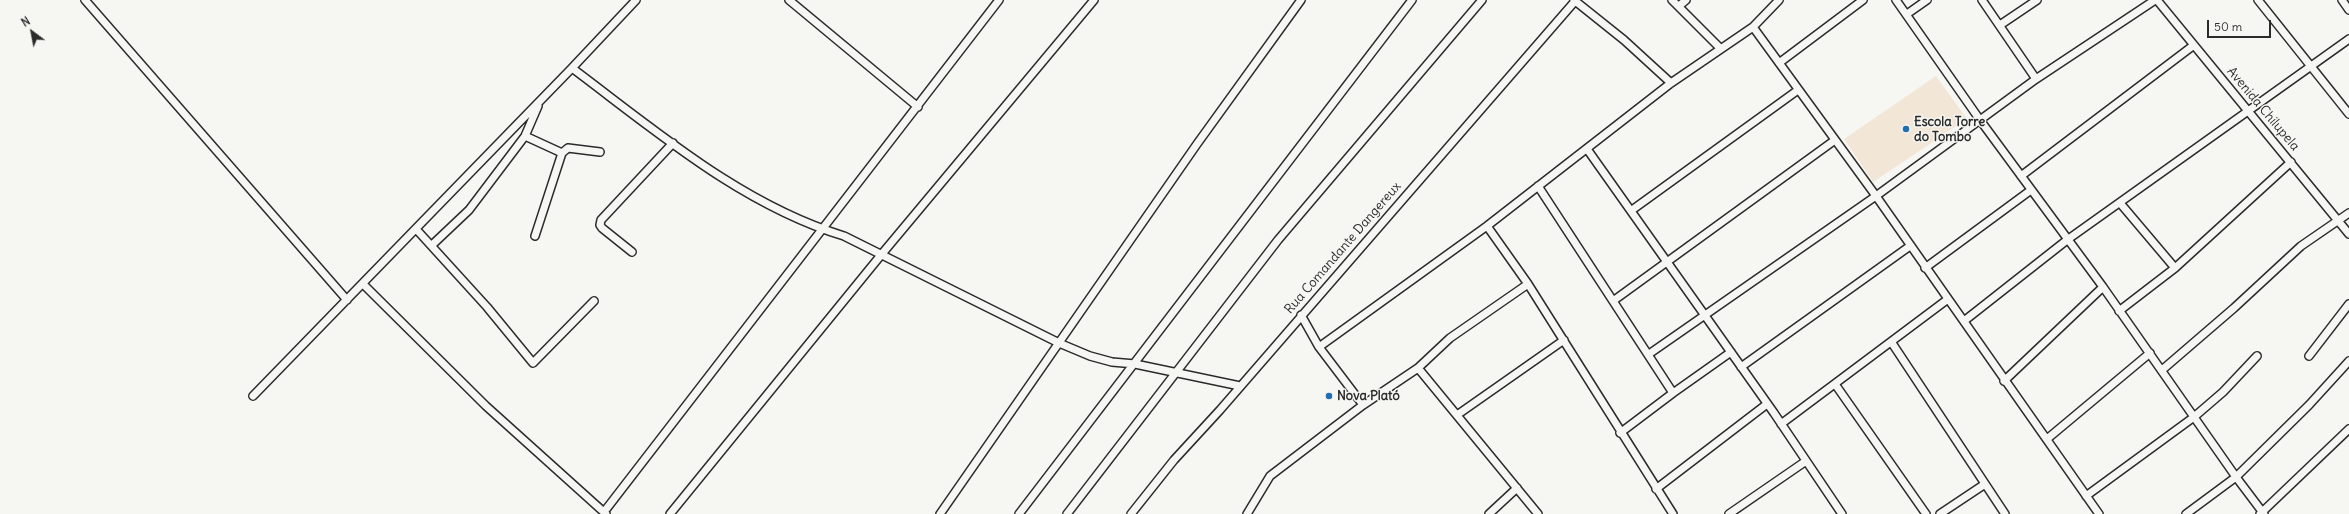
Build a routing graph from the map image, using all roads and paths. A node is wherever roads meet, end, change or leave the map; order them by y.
1 (85, 0) edge
2 (636, 0) edge
3 (789, 0) edge
4 (999, 0) edge
5 (1094, 0) edge
6 (1301, 0) edge
7 (1412, 0) edge
8 (1482, 0) edge
9 (1575, 0) edge
10 (1672, 0) edge
11 (1686, 0) edge
12 (1779, 0) edge
13 (1863, 0) edge
14 (1896, 0) edge
15 (1927, 0) edge
16 (1982, 0) edge
17 (2037, 0) edge
18 (2156, 0) edge
19 (2258, 0) edge
20 (2342, 0) edge
21 (1679, 6) junction
22 (2349, 10) edge
23 (1907, 14) junction
24 (2000, 25) junction
25 (1753, 27) junction
26 (2349, 39) edge
27 (2194, 45) junction
28 (1720, 48) junction
29 (1778, 63) junction
30 (572, 68) junction
31 (2310, 68) junction
32 (2036, 79) junction
33 (1671, 83) junction
34 (1798, 90) junction
35 (540, 102) junction
36 (918, 107) junction
37 (2248, 112) junction
38 (2349, 114) edge
39 (1980, 120) junction
40 (525, 136) junction
41 (1835, 140) junction
42 (673, 143) junction
43 (1587, 149) junction
44 (600, 152) dead end
45 (562, 153) junction
46 (2291, 162) junction
47 (2021, 176) junction
48 (1538, 186) junction
49 (2031, 190) junction
50 (1876, 196) junction
51 (2120, 203) junction
52 (1632, 210) junction
53 (2349, 213) edge
54 (2337, 221) junction
55 (1487, 226) junction
56 (416, 229) junction
57 (823, 230) junction
58 (2349, 234) edge
59 (535, 236) dead end
60 (2067, 240) junction
61 (432, 245) junction
62 (1910, 246) junction
63 (632, 252) dead end
64 (881, 255) junction
65 (1667, 261) junction
66 (1926, 268) junction
67 (2175, 268) junction
68 (363, 284) junction
69 (1528, 284) junction
70 (2103, 287) junction
71 (1948, 299) junction
72 (347, 300) junction
73 (1613, 300) junction
74 (594, 301) dead end
75 (2349, 304) edge
76 (2119, 311) junction
77 (1300, 315) junction
78 (1705, 315) junction
79 (1964, 321) junction
80 (1564, 340) junction
81 (1058, 343) junction
82 (1892, 343) junction
83 (1319, 347) junction
84 (1731, 352) junction
85 (2150, 353) junction
86 (1649, 354) junction
87 (2257, 356) dead end
88 (2309, 356) dead end
89 (2349, 360) edge
90 (1135, 364) junction
91 (1741, 367) junction
92 (1418, 368) junction
93 (2162, 370) junction
94 (1177, 372) junction
95 (2004, 380) junction
96 (1835, 384) junction
97 (1240, 386) junction
98 (1673, 393) junction
99 (253, 396) dead end
100 (1767, 404) junction
101 (1363, 405) junction
102 (1457, 415) junction
103 (2194, 417) junction
104 (1781, 424) junction
105 (2349, 429) edge
106 (1620, 433) junction
107 (2047, 439) junction
108 (1806, 461) junction
109 (2236, 477) junction
110 (1985, 484) junction
111 (1517, 488) junction
112 (1656, 489) junction
113 (2086, 496) junction
114 (942, 512) edge
115 (605, 513) edge
116 (2262, 513) edge
117 (670, 514) edge
118 (950, 514) edge
119 (1019, 514) edge
120 (1067, 514) edge
121 (1131, 514) edge
122 (1247, 514) edge
123 (1489, 514) edge
124 (1538, 514) edge
125 (1673, 514) edge
126 (1729, 514) edge
127 (1842, 514) edge
128 (1926, 514) edge
129 (1940, 514) edge
130 (2006, 514) edge
131 (2099, 514) edge
132 (2186, 514) edge

1 - 72 street
2 - 30 street
3 - 36 street
4 - 36 street
5 - 64 street
6 - 81 street
7 - 90 street
8 - 94 street
9 - 33 street
9 - 77 street, Rua Comandante Dangereux
10 - 21 street
11 - 21 street
12 - 25 street
13 - 29 street
14 - 23 street
15 - 23 street
16 - 24 street
17 - 24 street
18 - 27 street, Avenida Chilupela
18 - 32 street
19 - 31 street
20 - 22 street
21 - 28 street
23 - 39 street
24 - 32 street
25 - 28 street
25 - 29 street
26 - 31 street
27 - 37 street, Avenida Chilupela
27 - 47 street
28 - 33 street
29 - 34 street
30 - 35 street
30 - 42 street
31 - 37 street
31 - 38 street
32 - 39 street
33 - 43 street
34 - 41 street
34 - 52 street
35 - 40 street
35 - 56 street
36 - 57 street
37 - 46 street, Avenida Chilupela
37 - 51 street
39 - 47 street
39 - 50 street
40 - 45 street
40 - 61 street
41 - 50 street
41 - 65 street
42 - 57 street
42 - 63 street
43 - 48 street
43 - 52 street
44 - 45 street
45 - 59 street
46 - 54 street, Avenida Chilupela
46 - 67 street
47 - 49 street
48 - 55 street
48 - 73 street
49 - 60 street
49 - 66 street
50 - 62 street
50 - 78 street
51 - 60 street
51 - 67 street
52 - 65 street
53 - 54 street
54 - 58 street, Avenida Chilupela
54 - 93 street
55 - 69 street
55 - 83 street
56 - 61 street
56 - 68 street
57 - 64 street
57 - 115 street
60 - 70 street
60 - 79 street
61 - 74 street
62 - 66 street
62 - 91 street
64 - 81 street
64 - 117 street
65 - 73 street
65 - 78 street
66 - 71 street
67 - 76 street
68 - 72 street
68 - 115 street
69 - 80 street
69 - 92 street
70 - 76 street
70 - 95 street
71 - 79 street
71 - 82 street
72 - 99 street
73 - 86 street
75 - 88 street
76 - 85 street
77 - 83 street
77 - 97 street, Rua Comandante Dangereux
78 - 84 street
78 - 86 street
79 - 95 street
80 - 102 street
80 - 106 street
81 - 90 street
81 - 114 street
82 - 96 street
82 - 110 street
83 - 101 street
84 - 91 street
84 - 98 street
85 - 93 street
85 - 107 street
86 - 98 street
87 - 103 street
89 - 109 street
90 - 94 street
90 - 119 street
91 - 100 street
92 - 101 street
92 - 102 street
93 - 103 street
94 - 97 street
94 - 120 street
95 - 107 street
96 - 104 street
96 - 128 street
97 - 121 street, Rua Comandante Dangereux
98 - 106 street
100 - 104 street
100 - 112 street
101 - 122 street
102 - 111 street
103 - 109 street
103 - 113 street
104 - 108 street
105 - 116 street
106 - 112 street
107 - 113 street
108 - 126 street
108 - 127 street
109 - 116 street
109 - 132 street
110 - 129 street
110 - 130 street
111 - 123 street
111 - 124 street
112 - 125 street
113 - 131 street
114 - 118 street

